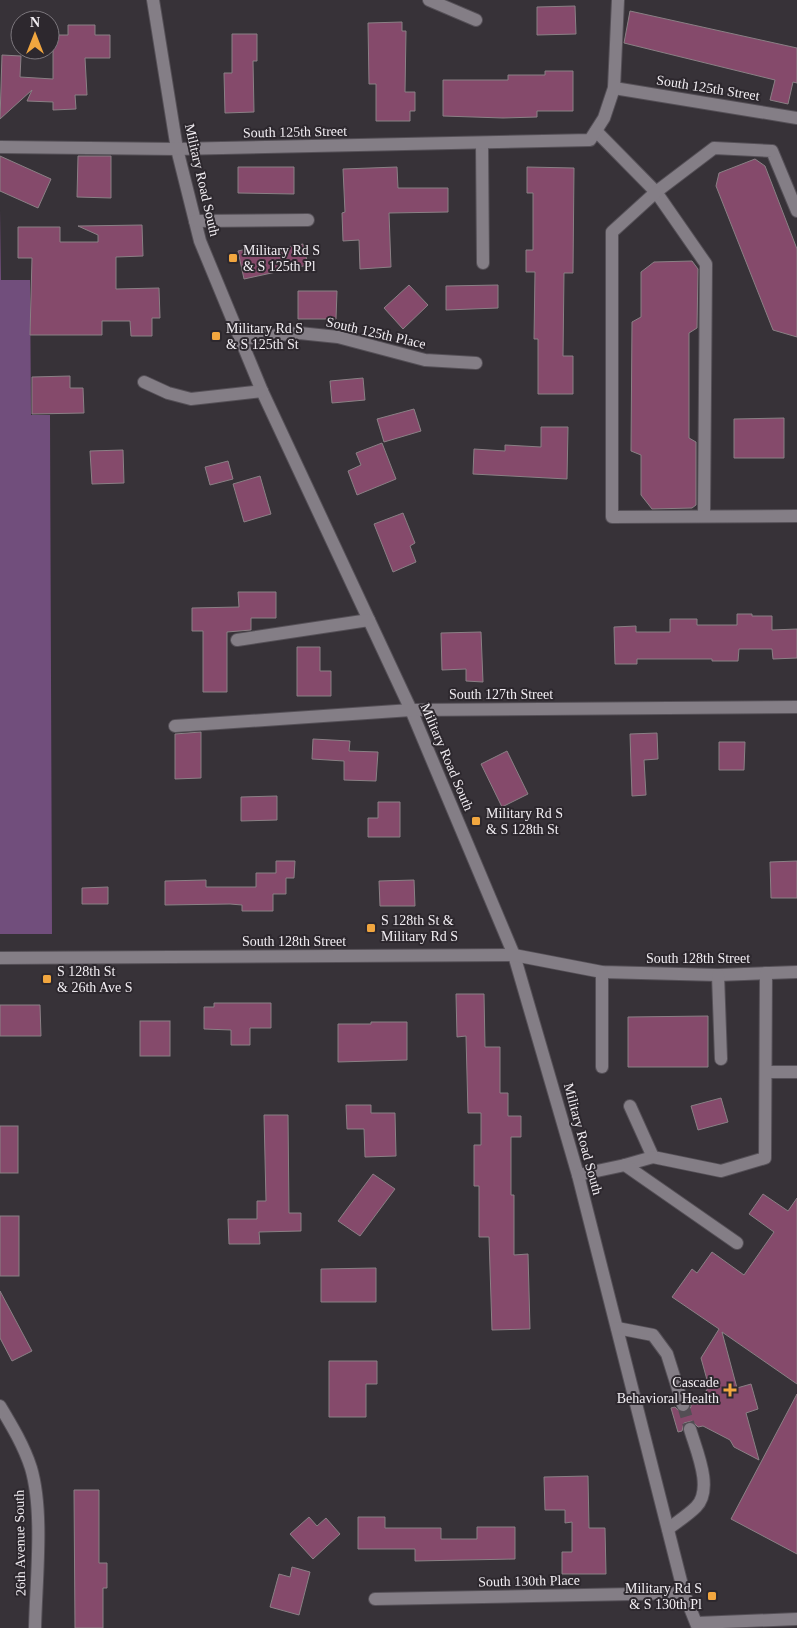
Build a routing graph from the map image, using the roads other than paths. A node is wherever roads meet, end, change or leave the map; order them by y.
1 (154, 0) edge
2 (429, 0) edge
3 (618, 0) edge
4 (476, 20) dead end
5 (614, 88) junction
6 (797, 118) edge
7 (593, 135) junction
8 (482, 143) junction
9 (0, 147) edge
10 (177, 149) junction
11 (656, 192) junction
12 (797, 211) edge
13 (308, 220) dead end
14 (195, 221) junction
15 (483, 263) dead end
16 (240, 339) junction
17 (476, 363) dead end
18 (144, 382) dead end
19 (262, 391) junction
20 (704, 516) junction
21 (797, 516) edge
22 (369, 620) junction
23 (237, 640) dead end
24 (797, 707) edge
25 (411, 710) junction
26 (175, 726) dead end
27 (514, 955) junction
28 (0, 958) edge
29 (602, 972) junction
30 (797, 972) edge
31 (766, 973) junction
32 (718, 975) junction
33 (722, 1059) dead end
34 (602, 1067) dead end
35 (766, 1072) junction
36 (797, 1072) edge
37 (630, 1106) dead end
38 (653, 1157) junction
39 (625, 1165) junction
40 (578, 1175) junction
41 (737, 1243) dead end
42 (617, 1328) junction
43 (682, 1405) tunnel mouth
44 (0, 1406) edge
45 (690, 1429) tunnel mouth
46 (668, 1529) junction
47 (684, 1593) junction
48 (375, 1599) dead end
49 (797, 1619) edge
50 (697, 1626) edge
51 (35, 1628) edge

1 - 10 street, Military Road South
2 - 4 street
3 - 5 street
5 - 6 street, South 125th Street
5 - 7 street
7 - 8 street, South 125th Street
7 - 11 street
8 - 10 street, South 125th Street
8 - 15 street
9 - 10 street, South 125th Street
10 - 14 street, Military Road South
11 - 12 street
11 - 20 street
11 - 20 street
13 - 14 street
14 - 16 street, Military Road South
16 - 17 street, South 125th Place
16 - 19 street, Military Road South
18 - 19 street
19 - 22 street, Military Road South
20 - 21 street
22 - 23 street
22 - 25 street, Military Road South
24 - 25 street, South 127th Street
25 - 26 street, South 127th Street
25 - 27 street, Military Road South
27 - 28 street, South 128th Street
27 - 29 street, South 128th Street
27 - 40 street, Military Road South
29 - 32 street, South 128th Street
29 - 34 street
30 - 31 street, South 128th Street
31 - 32 street, South 128th Street
31 - 35 street
32 - 33 street
35 - 36 street
35 - 38 street
37 - 38 street
38 - 39 street
39 - 40 street
39 - 41 street
40 - 42 street, Military Road South
42 - 43 street
42 - 46 street, Military Road South
44 - 51 street, 26th Avenue South
45 - 46 street
46 - 47 street, Military Road South
47 - 48 street, South 130th Place
47 - 50 street, Military Road South
49 - 50 street

